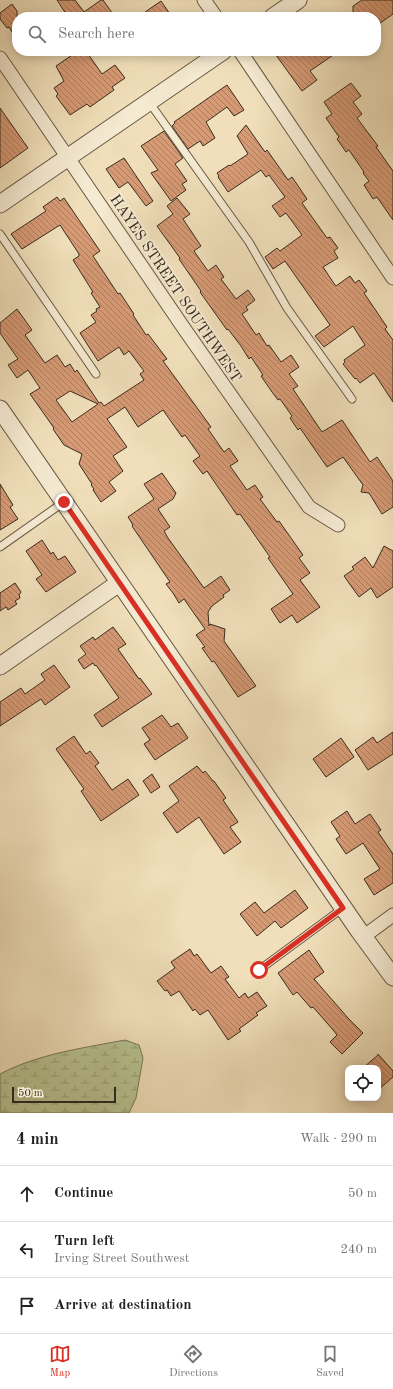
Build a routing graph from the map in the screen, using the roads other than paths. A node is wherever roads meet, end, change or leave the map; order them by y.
1 (204, 0) edge
2 (298, 0) edge
3 (212, 12) edge
4 (280, 12) edge
5 (215, 56) edge
6 (243, 56) edge
7 (0, 58) edge
8 (148, 102) junction
9 (68, 157) junction
10 (0, 204) edge
11 (0, 234) edge
12 (393, 278) edge
13 (96, 374) dead end
14 (352, 400) dead end
15 (0, 410) edge
16 (64, 502) junction
17 (338, 525) dead end
18 (0, 547) edge
19 (119, 583) junction
20 (0, 666) edge
21 (343, 908) junction
22 (393, 915) edge
23 (363, 937) junction
24 (259, 970) dead end
25 (393, 977) edge

1 - 3 street
2 - 4 street
5 - 8 street
6 - 12 street
7 - 9 street, HAYES STREET SOUTHWEST
8 - 9 street
8 - 14 lane
9 - 10 street
9 - 17 street, HAYES STREET SOUTHWEST
11 - 13 lane
15 - 16 street
16 - 18 lane
16 - 19 street
19 - 20 street
19 - 21 street
21 - 23 street
21 - 24 lane
22 - 23 street
23 - 25 street

